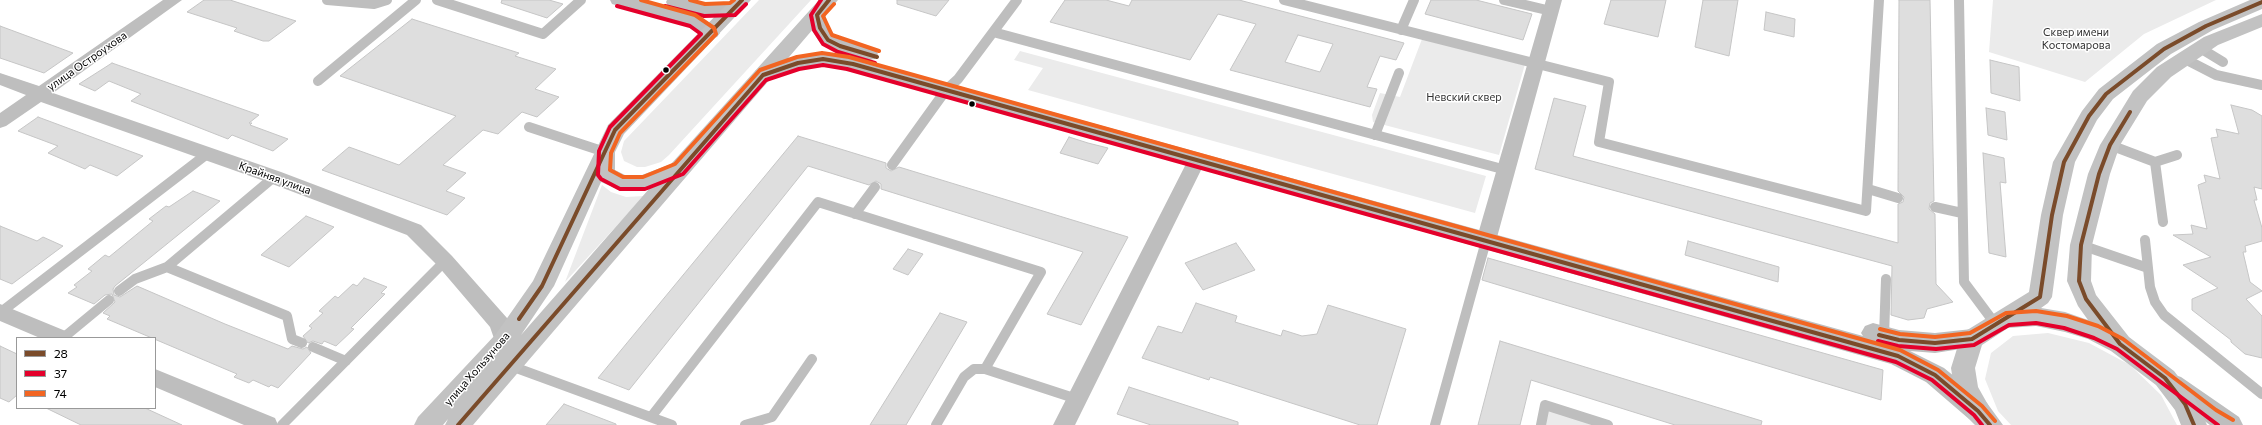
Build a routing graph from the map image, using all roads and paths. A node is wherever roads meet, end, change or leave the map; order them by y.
1 (174, 0) edge
2 (327, 0) edge
3 (388, 0) edge
4 (416, 0) edge
5 (436, 0) edge
6 (581, 0) edge
7 (619, 0) edge
8 (667, 0) edge
9 (1017, 0) edge
10 (1284, 0) edge
11 (1414, 0) edge
12 (1504, 0) edge
13 (1879, 0) edge
14 (1959, 0) edge
15 (2262, 2) edge
16 (737, 5) edge
17 (1553, 6) edge
18 (823, 7) edge
19 (2262, 20) edge
20 (1401, 30) junction
21 (993, 32) junction
22 (710, 33) junction
23 (2192, 53) junction
24 (2223, 62) dead end
25 (1536, 64) junction
26 (1399, 74) dead end
27 (763, 75) junction
28 (0, 79) edge
29 (318, 81) dead end
30 (952, 84) junction
31 (2262, 85) edge
32 (39, 95) junction
33 (0, 122) edge
34 (529, 127) dead end
35 (1375, 135) junction
36 (2110, 145) junction
37 (605, 152) junction
38 (207, 154) junction
39 (2177, 155) dead end
40 (1197, 160) junction
41 (2155, 162) junction
42 (892, 165) dead end
43 (679, 170) junction
44 (1506, 170) junction
45 (274, 177) junction
46 (876, 187) dead end
47 (1868, 189) junction
48 (1898, 198) dead end
49 (1935, 207) dead end
50 (1962, 213) junction
51 (856, 214) junction
52 (2163, 222) dead end
53 (1488, 234) junction
54 (2145, 240) dead end
55 (2081, 245) junction
56 (445, 261) junction
57 (167, 267) junction
58 (2148, 268) junction
59 (1886, 279) dead end
60 (119, 291) dead end
61 (109, 300) dead end
62 (0, 312) edge
63 (2001, 322) junction
64 (1884, 336) junction
65 (60, 337) edge
66 (63, 337) edge
67 (1972, 339) junction
68 (504, 341) junction
69 (302, 343) dead end
70 (2120, 344) junction
71 (313, 347) dead end
72 (812, 359) dead end
73 (346, 361) junction
74 (510, 366) junction
75 (985, 369) junction
76 (156, 378) edge
77 (2165, 378) junction
78 (2262, 394) edge
79 (1077, 399) junction
80 (651, 417) junction
81 (1984, 418) edge
82 (267, 425) edge
83 (282, 425) edge
84 (427, 425) edge
85 (458, 425) edge
86 (672, 425) edge
87 (745, 425) edge
88 (936, 425) edge
89 (1064, 425) edge
90 (1435, 425) edge
91 (1541, 425) edge
92 (1608, 425) edge
93 (2194, 425) edge
94 (2230, 425) edge

1 - 32 street, улица Остроухова
2 - 3 lane
4 - 29 lane
5 - 6 lane
7 - 22 street
8 - 16 street
9 - 21 lane
10 - 20 lane
11 - 20 lane
12 - 17 lane
13 - 47 lane
14 - 50 lane
15 - 63 main road
16 - 22 main road, улица Хользунова
17 - 25 street
18 - 27 main road, улица Хользунова
18 - 30 street
19 - 23 main road
20 - 25 lane
21 - 30 lane
21 - 35 lane
22 - 37 main road, улица Хользунова
23 - 24 lane
23 - 31 lane
23 - 36 main road
25 - 44 street
25 - 47 lane
26 - 35 lane
27 - 30 street
27 - 43 main road, улица Хользунова
28 - 32 street, Крайняя улица
30 - 40 street
30 - 42 lane
30 - 53 street
32 - 33 street, улица Остроухова
32 - 38 street, Крайняя улица
34 - 37 lane
35 - 44 lane
36 - 41 lane
36 - 55 main road
37 - 43 main road
37 - 68 main road, улица Хользунова
38 - 45 street, Крайняя улица
38 - 62 lane
39 - 41 lane
40 - 53 street
40 - 79 street
41 - 52 lane
43 - 74 main road, улица Хользунова
44 - 53 street
45 - 56 street, Крайняя улица
45 - 57 lane
46 - 51 lane
47 - 48 lane
49 - 50 lane
50 - 63 lane
51 - 75 lane
51 - 80 lane
53 - 64 street
53 - 81 street
53 - 90 lane
54 - 58 lane
55 - 58 lane
55 - 70 main road
56 - 68 street, Крайняя улица
56 - 73 lane
57 - 60 lane
57 - 69 lane
58 - 78 lane
59 - 64 lane
61 - 66 lane
62 - 65 street
63 - 67 main road
63 - 70 main road
64 - 67 street
67 - 81 main road
68 - 84 main road, улица Хользунова
70 - 77 main road
71 - 73 lane
72 - 87 lane
73 - 83 lane
74 - 80 lane
74 - 85 main road, улица Хользунова
75 - 79 lane
75 - 88 lane
76 - 82 street
77 - 93 main road
77 - 94 street
79 - 89 street
80 - 86 lane
91 - 92 lane

